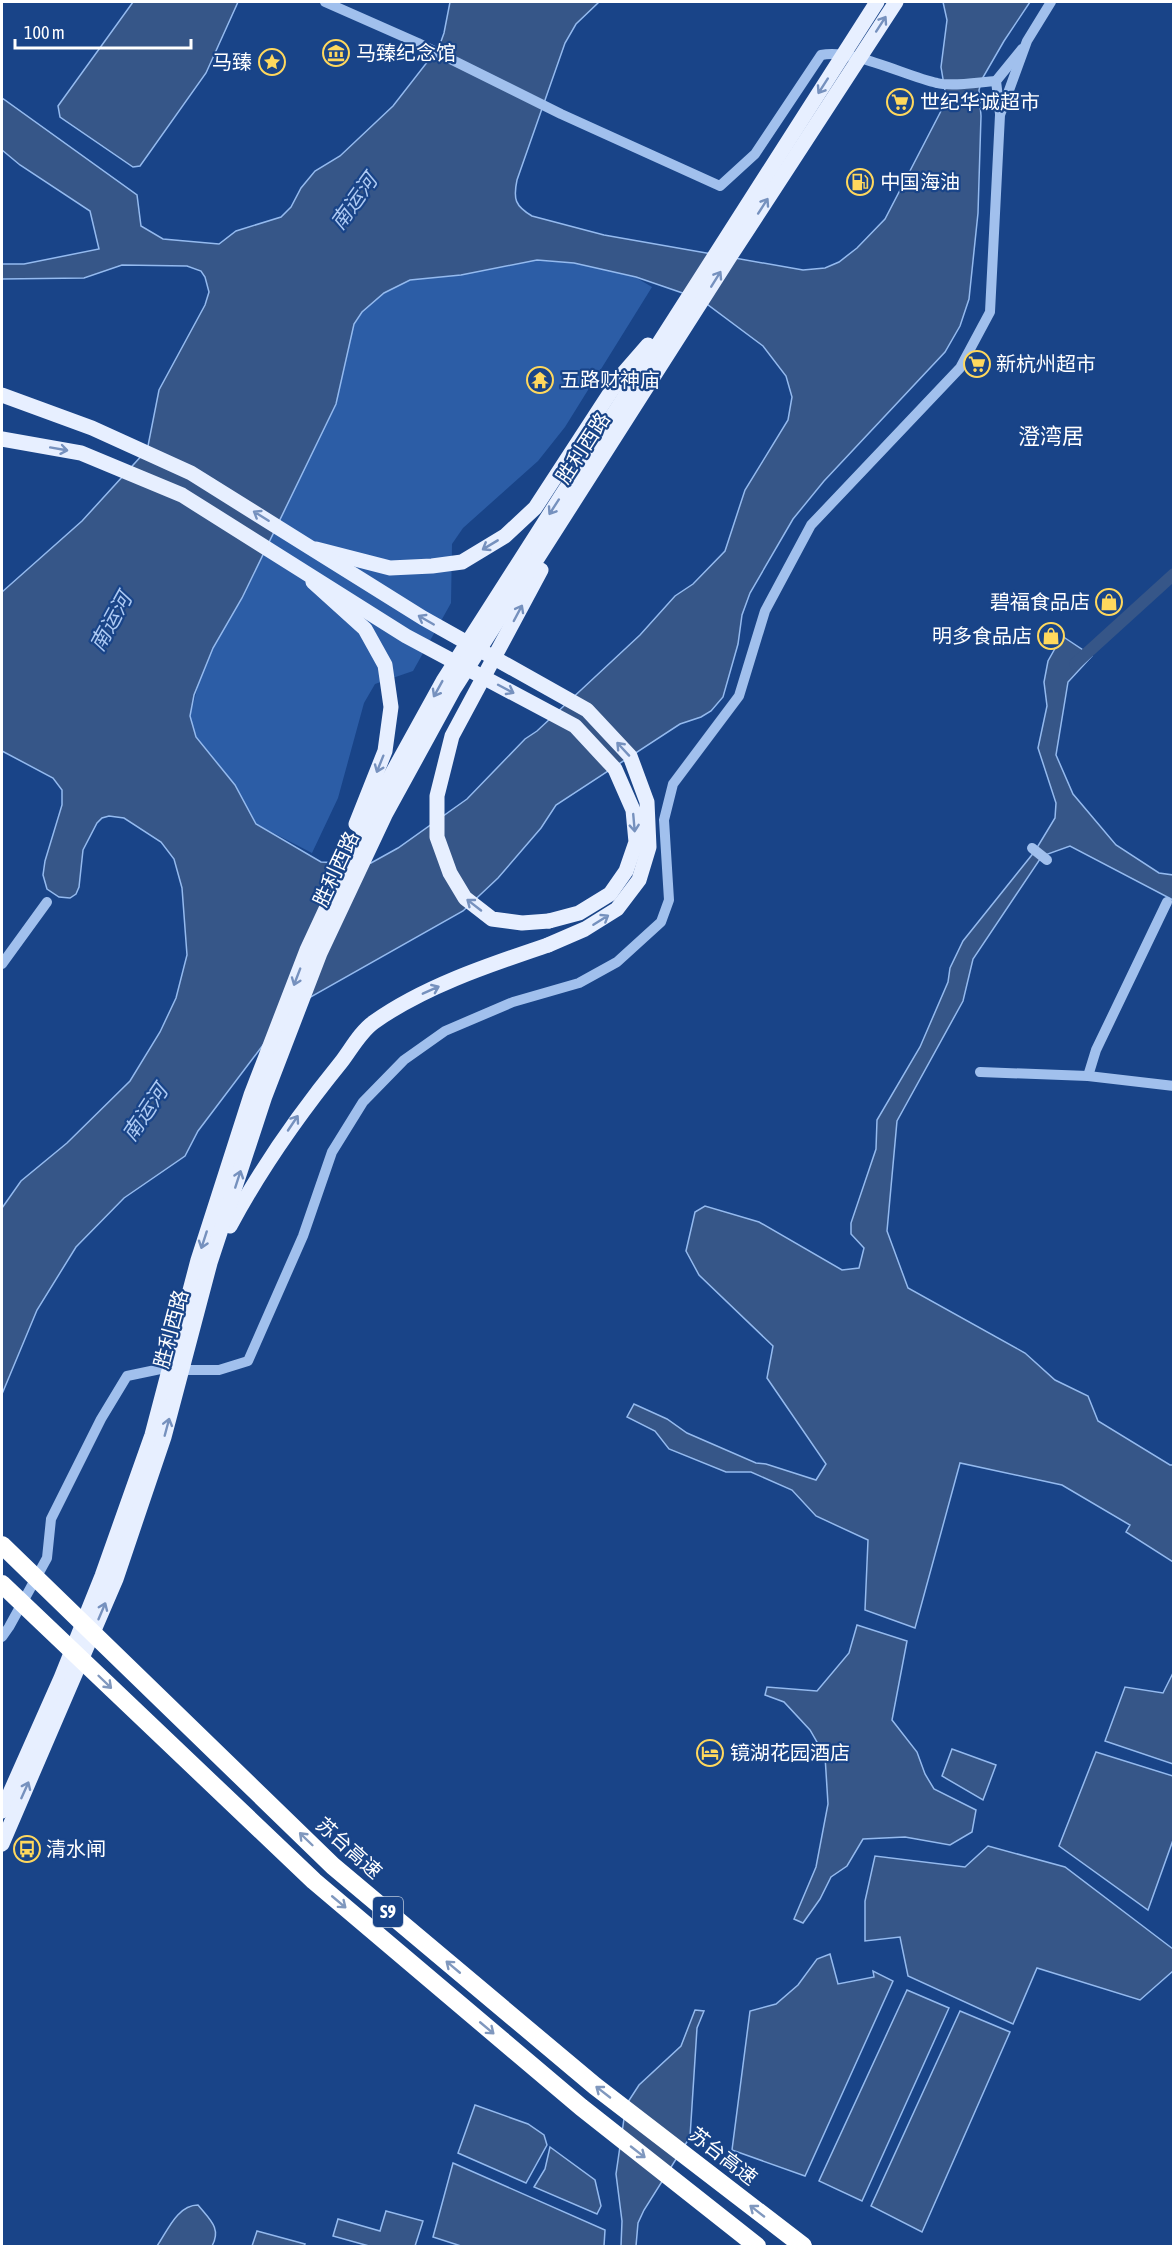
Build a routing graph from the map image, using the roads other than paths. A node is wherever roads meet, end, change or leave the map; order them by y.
1 (325, 2) edge
2 (877, 2) edge
3 (896, 2) edge
4 (1051, 2) edge
5 (1028, 41) junction
6 (843, 56) junction
7 (859, 58) junction
8 (992, 82) junction
9 (1000, 115) junction
10 (724, 253) junction
11 (691, 301) junction
12 (2, 395) edge
13 (2, 439) edge
14 (597, 465) junction
15 (311, 548) junction
16 (297, 567) junction
17 (1032, 848) dead end
18 (1047, 860) dead end
19 (47, 902) dead end
20 (1167, 902) dead end
21 (308, 950) junction
22 (2, 964) edge
23 (980, 1072) dead end
24 (1088, 1076) junction
25 (1173, 1086) edge
26 (210, 1263) junction
27 (176, 1368) junction
28 (2, 1545) edge
29 (2, 1584) edge
30 (2, 1637) edge
31 (2, 1811) edge
32 (2, 1844) edge
33 (757, 2247) edge
34 (803, 2247) edge

1 - 6 street
2 - 6 main road, 胜利西路
7 -> 3 main road, 胜利西路
4 - 5 street
5 - 8 street
5 - 9 street
6 - 7 street
6 -> 10 main road, 胜利西路
7 - 8 street
10 -> 7 main road, 胜利西路
8 - 9 street
9 - 27 street
10 - 11 main road, 胜利西路
11 - 14 main road, 胜利西路
11 -> 15 main road
11 -> 21 main road, 胜利西路
15 -> 12 main road, bridge
13 -> 16 main road, bridge
16 -> 14 main road, bridge
26 -> 14 main road, 胜利西路
26 -> 15 main road, bridge
16 -> 21 main road, bridge
17 - 18 street
19 - 22 street
20 - 24 street
21 -> 27 main road, 胜利西路
23 - 24 street
24 - 25 street
26 - 27 main road, 胜利西路
27 - 30 street
27 - 31 main road, 胜利西路
32 -> 27 main road, 胜利西路
34 -> 28 highway, 苏台高速 / S9, bridge
29 -> 33 highway, S9, bridge

